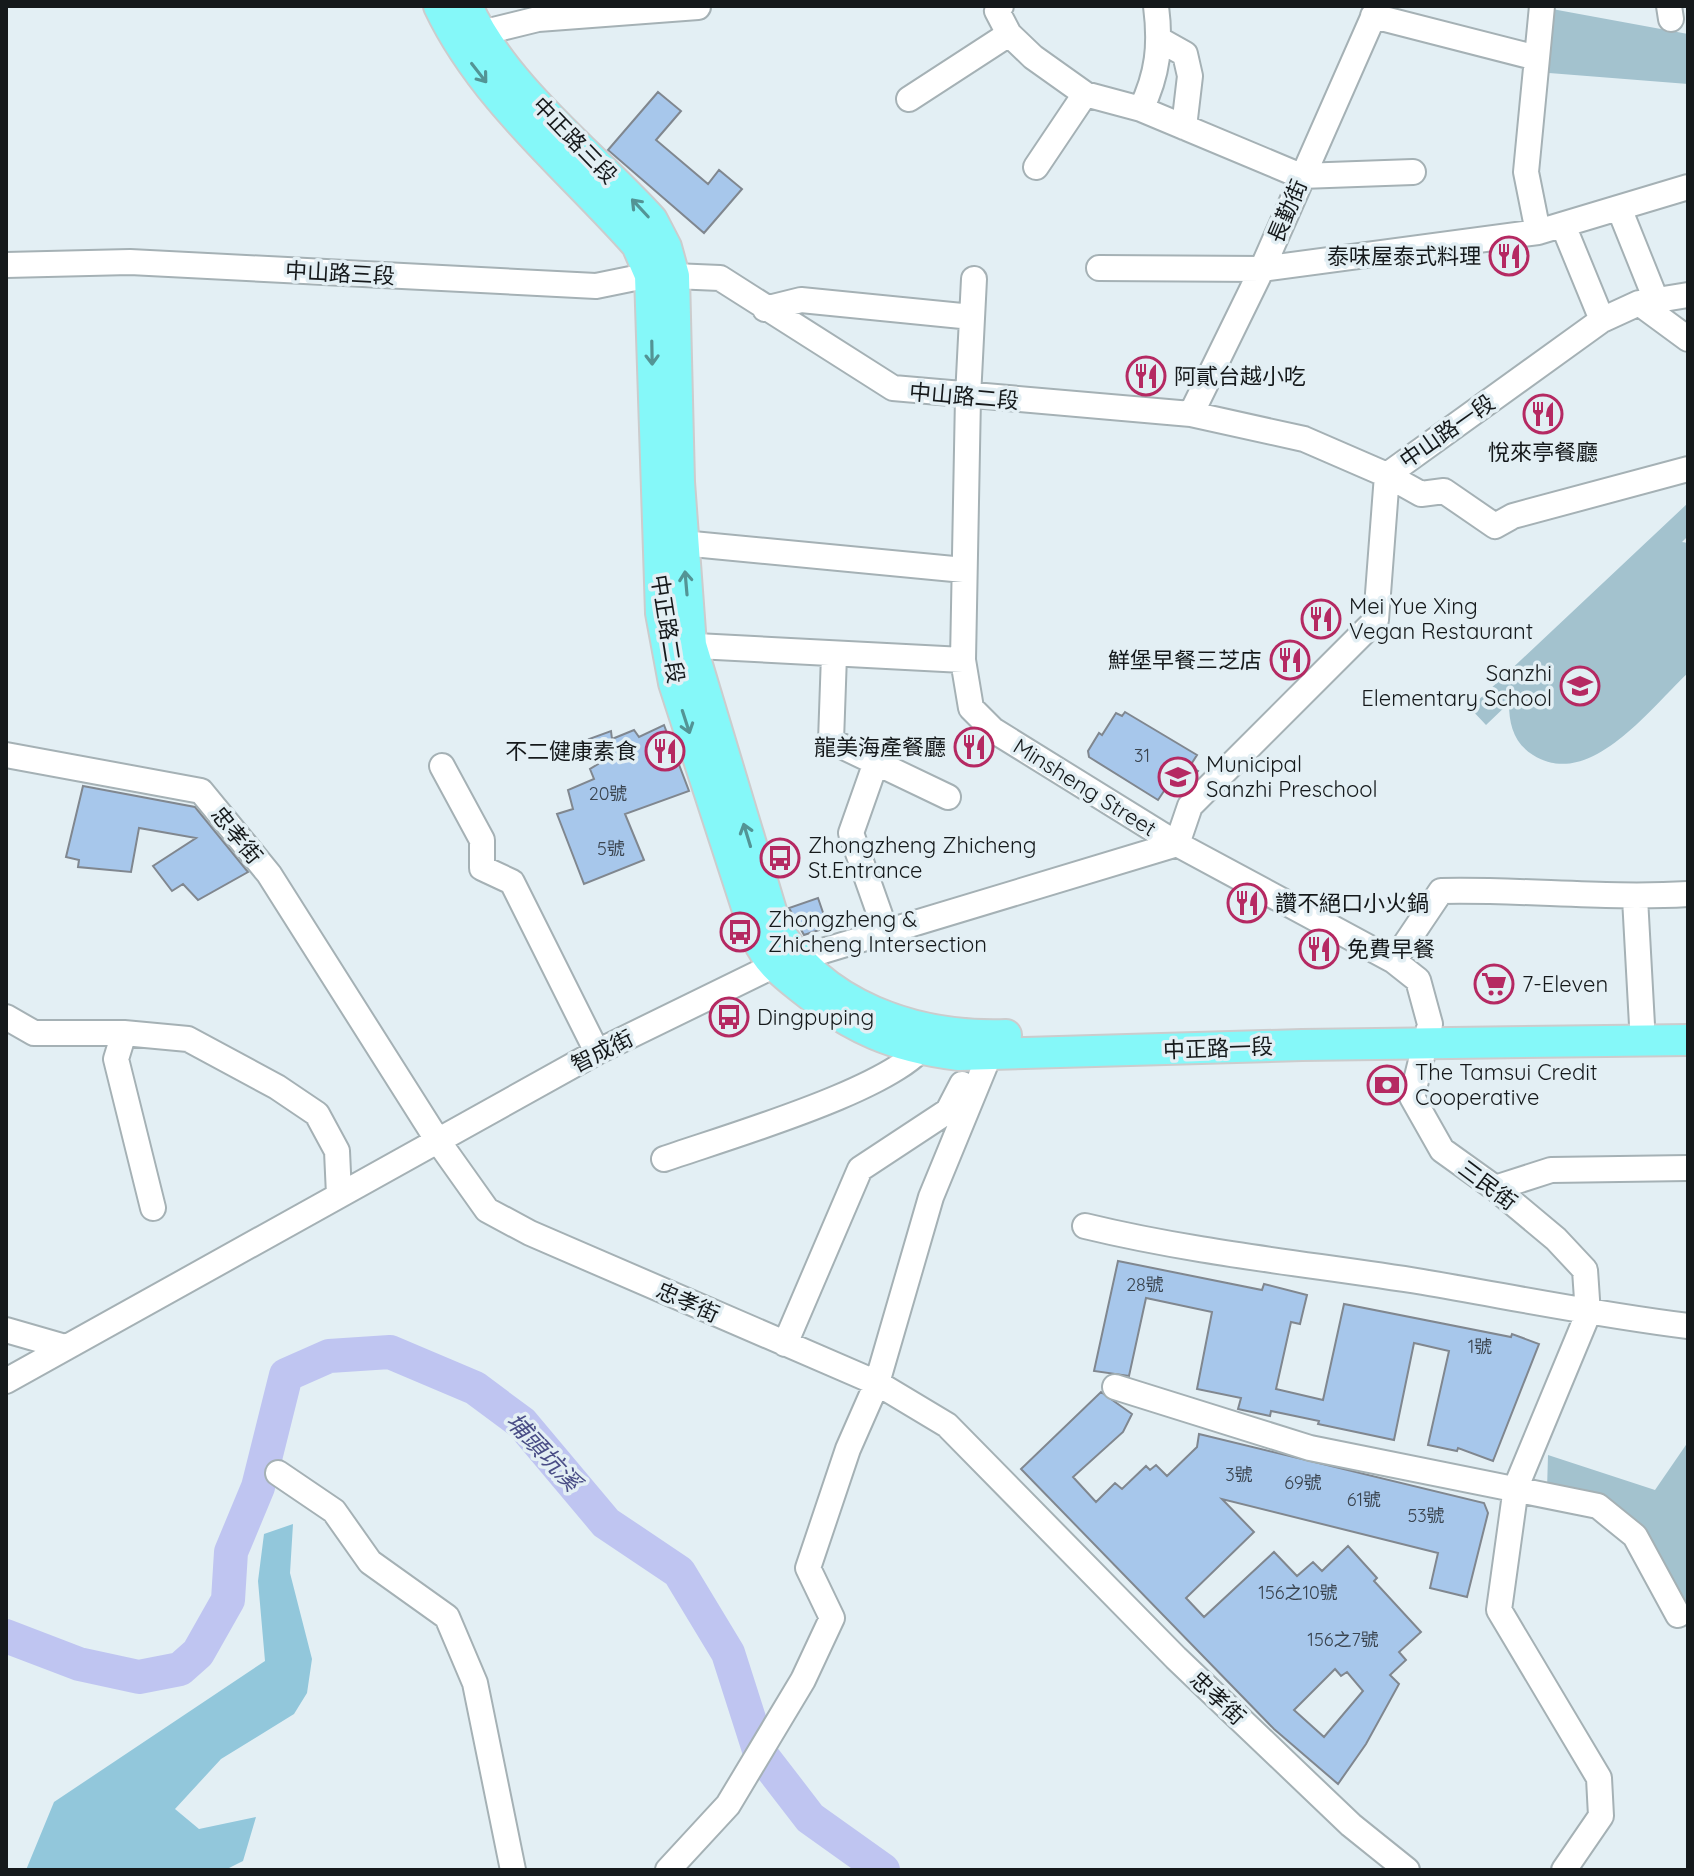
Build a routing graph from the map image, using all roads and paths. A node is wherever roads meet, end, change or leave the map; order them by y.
1 (439, 6) edge
2 (467, 6) edge
3 (1001, 6) edge
4 (1156, 6) edge
5 (1542, 6) edge
6 (698, 7) edge
7 (1376, 11) edge
8 (481, 33) junction
9 (1009, 34) junction
10 (1160, 40) junction
11 (1537, 58) junction
12 (1085, 94) junction
13 (909, 99) dead end
14 (1141, 109) junction
15 (1184, 127) junction
16 (1036, 167) dead end
17 (1413, 172) dead end
18 (1301, 176) junction
19 (1688, 187) edge
20 (1619, 208) junction
21 (1563, 225) junction
22 (1538, 232) junction
23 (6, 265) edge
24 (1099, 268) dead end
25 (1262, 269) junction
26 (662, 276) junction
27 (974, 279) dead end
28 (1688, 295) edge
29 (1647, 302) junction
30 (765, 309) junction
31 (972, 317) junction
32 (1602, 320) junction
33 (1688, 339) edge
34 (968, 397) junction
35 (1191, 414) junction
36 (1688, 469) edge
37 (1387, 475) junction
38 (682, 543) junction
39 (964, 570) junction
40 (679, 645) junction
41 (834, 655) junction
42 (963, 660) junction
43 (6, 755) edge
44 (876, 762) junction
45 (442, 766) dead end
46 (948, 797) dead end
47 (1177, 844) junction
48 (1688, 894) edge
49 (1635, 898) junction
50 (886, 932) junction
51 (786, 961) junction
52 (1394, 961) junction
53 (6, 1017) edge
54 (1688, 1021) edge
55 (1642, 1025) junction
56 (124, 1033) junction
57 (1427, 1034) junction
58 (928, 1040) junction
59 (1688, 1040) edge
60 (597, 1052) junction
61 (980, 1056) junction
62 (438, 1141) junction
63 (664, 1159) dead end
64 (1688, 1168) edge
65 (1495, 1188) junction
66 (339, 1195) junction
67 (153, 1208) dead end
68 (1085, 1226) dead end
69 (1588, 1314) junction
70 (1688, 1326) edge
71 (6, 1330) edge
72 (785, 1344) junction
73 (65, 1347) junction
74 (6, 1381) edge
75 (877, 1383) junction
76 (1115, 1387) dead end
77 (278, 1473) dead end
78 (1516, 1487) junction
79 (1678, 1615) dead end
80 (513, 1870) edge
81 (668, 1870) edge
82 (1407, 1870) edge
83 (1564, 1870) edge

1 -> 26 main road, 中正路三段
2 - 8 main road, 中正路三段
3 - 9 street
4 - 10 street
5 - 11 street
6 - 8 street
7 - 11 street
7 - 18 street, 長勤街
26 -> 8 main road, 中正路三段
9 - 12 street
9 - 13 street
10 - 14 street
10 - 15 street
11 - 22 street
12 - 14 street
12 - 16 street
14 - 15 street
15 - 18 street
17 - 18 street
18 - 25 street, 長勤街
19 - 20 street
20 - 21 street
20 - 29 street
21 - 22 street
21 - 32 street
22 - 25 street
23 - 26 street, 中山路三段
24 - 25 street
25 - 35 street, 長勤街
26 - 30 street, 中山路二段
26 - 38 main road, 中正路二段
26 -> 40 main road, 中正路二段
27 - 31 street, Minsheng Street
28 - 29 street, 中山路一段
29 - 32 street, 中山路一段
29 - 33 street
30 - 31 street
30 - 34 street, 中山路二段
31 - 34 street, Minsheng Street
32 - 37 street, 中山路一段
34 - 35 street, 中山路二段
34 - 39 street, Minsheng Street
35 - 37 street, 中山路一段
36 - 37 street
37 - 47 street
38 - 39 street
40 -> 38 main road, 中正路二段
39 - 42 street, Minsheng Street
40 - 41 street
40 - 51 main road, 中正路二段
41 - 42 street
41 - 44 street
42 - 47 street, Minsheng Street
43 - 62 street, 忠孝街
44 - 46 street
44 - 50 street
45 - 60 street
47 - 50 street, 智成街
47 - 52 street, Minsheng Street
48 - 49 street
49 - 52 street
49 - 55 street
50 - 51 street, 智成街
51 - 58 main road, 中正路一段
51 - 60 street, 智成街
52 - 57 street, Minsheng Street
53 - 56 street
54 - 55 main road, 中正路一段
55 - 57 main road, 中正路一段
56 - 66 street
56 - 67 street
57 - 58 main road, 中正路一段
57 - 59 main road, 中正路一段
57 - 61 main road, 中正路一段
57 - 65 street, 三民街
58 - 61 main road, 中正路一段
58 - 63 street
60 - 62 street, 智成街
61 - 72 street
61 - 75 street
62 - 66 street, 智成街
62 - 72 street, 忠孝街
64 - 65 street
65 - 69 street, 三民街
66 - 73 street, 智成街
68 - 69 street
69 - 70 street
69 - 78 street
71 - 73 street
72 - 75 street, 忠孝街
73 - 74 street, 智成街
75 - 81 street
75 - 82 street, 忠孝街
76 - 78 street
77 - 80 street
78 - 79 street
78 - 83 street

